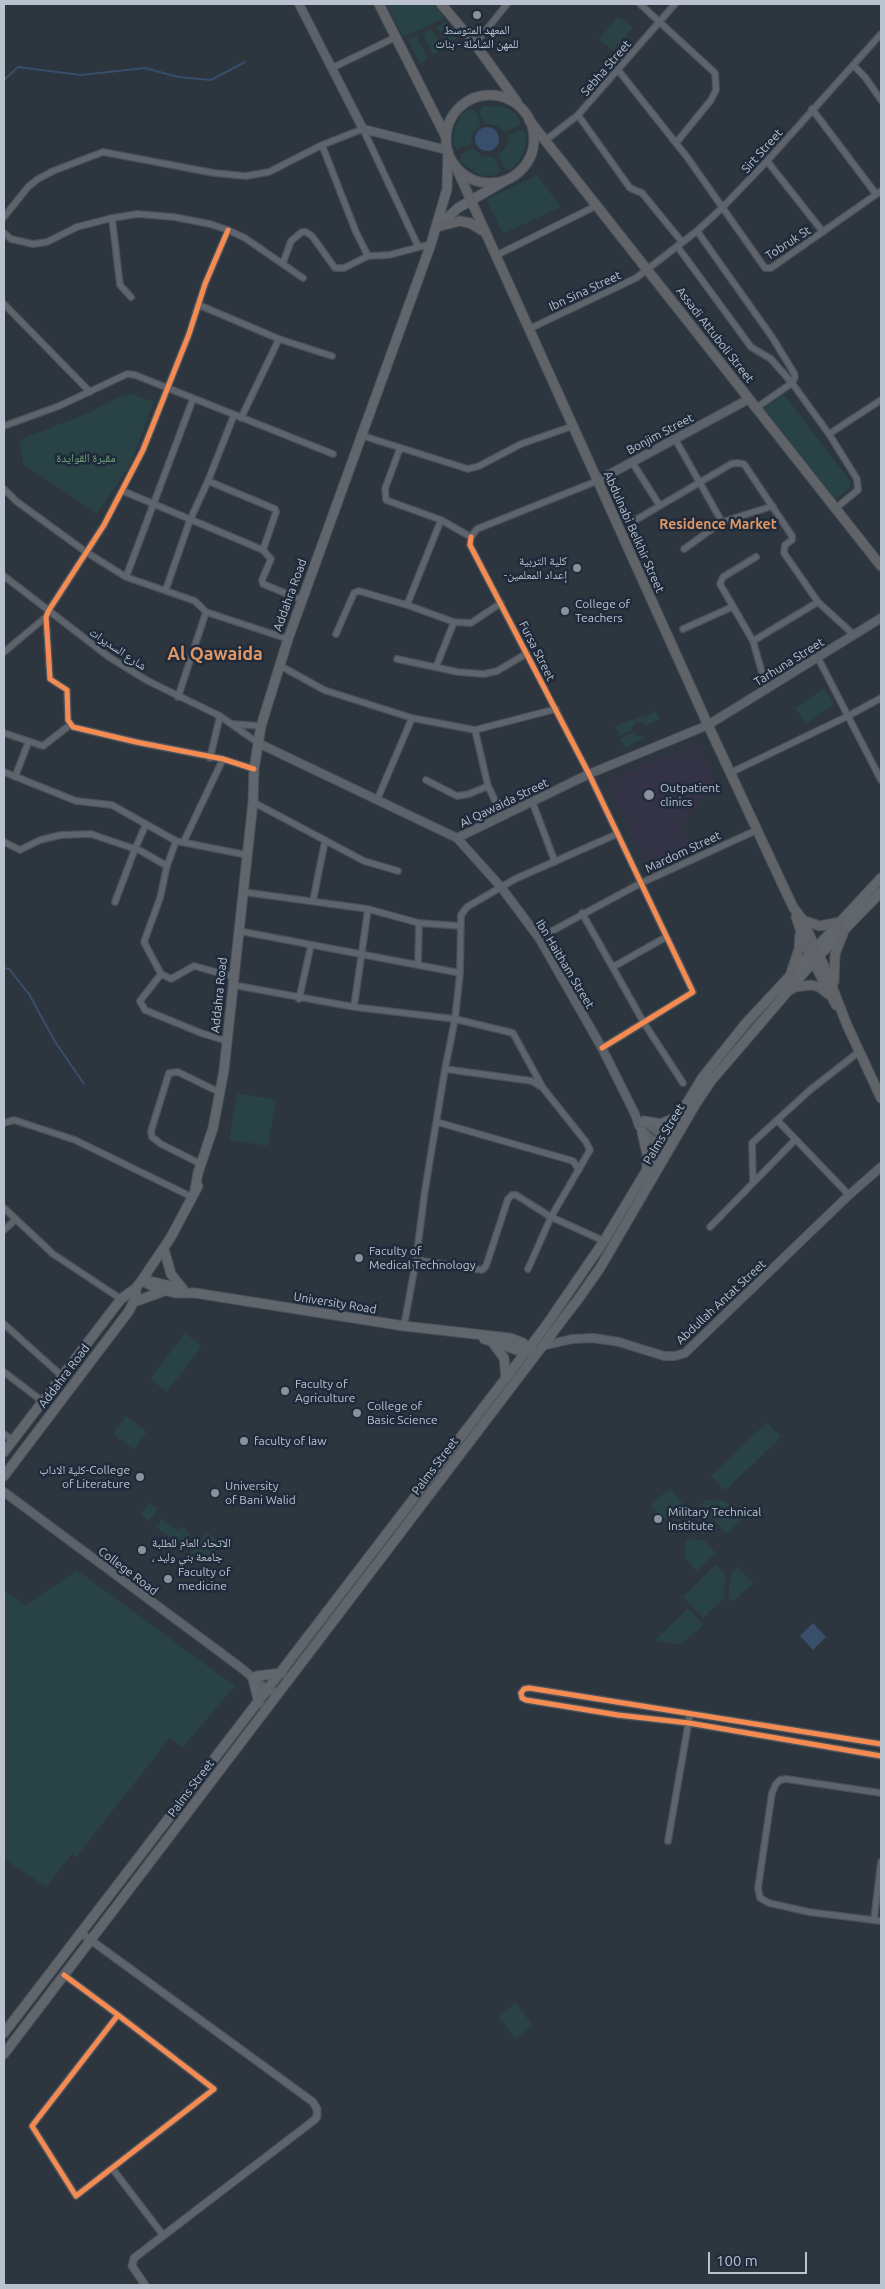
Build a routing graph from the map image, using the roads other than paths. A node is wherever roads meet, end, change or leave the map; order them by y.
1 (299, 4) edge
2 (380, 4) edge
3 (441, 4) edge
4 (507, 4) edge
5 (640, 4) edge
6 (675, 4) edge
7 (660, 22) junction
8 (881, 34) edge
9 (396, 37) junction
10 (475, 44) junction
11 (853, 65) junction
12 (332, 68) junction
13 (618, 70) junction
14 (881, 100) edge
15 (522, 108) junction
16 (812, 110) junction
17 (578, 115) junction
18 (529, 120) junction
19 (363, 129) junction
20 (446, 137) junction
21 (546, 140) junction
22 (676, 143) junction
23 (322, 145) junction
24 (448, 151) junction
25 (768, 160) junction
26 (455, 165) junction
27 (506, 180) junction
28 (879, 193) edge
29 (470, 200) junction
30 (598, 205) junction
31 (722, 208) junction
32 (4, 217) edge
33 (112, 218) junction
34 (437, 227) junction
35 (228, 230) junction
36 (697, 231) junction
37 (4, 232) edge
38 (823, 232) junction
39 (485, 233) junction
40 (682, 242) junction
41 (431, 244) junction
42 (418, 246) junction
43 (677, 246) junction
44 (368, 256) junction
45 (495, 256) junction
46 (283, 263) junction
47 (648, 270) junction
48 (303, 278) dead end
49 (131, 298) dead end
50 (4, 304) edge
51 (199, 305) junction
52 (528, 329) junction
53 (279, 339) junction
54 (332, 356) dead end
55 (792, 383) junction
56 (167, 389) junction
57 (90, 392) junction
58 (193, 399) junction
59 (749, 399) junction
60 (881, 400) edge
61 (756, 408) junction
62 (234, 415) junction
63 (241, 418) junction
64 (4, 426) edge
65 (573, 426) junction
66 (829, 434) junction
67 (360, 435) junction
68 (675, 439) junction
69 (400, 448) junction
70 (333, 454) dead end
71 (632, 462) junction
72 (208, 481) junction
73 (597, 481) junction
74 (699, 483) junction
75 (4, 488) edge
76 (123, 491) junction
77 (154, 505) junction
78 (660, 506) junction
79 (773, 506) junction
80 (836, 508) junction
81 (190, 520) junction
82 (441, 520) junction
83 (634, 521) dead end
84 (722, 522) junction
85 (471, 537) junction
86 (684, 549) dead end
87 (263, 550) junction
88 (86, 552) junction
89 (756, 556) dead end
90 (881, 566) edge
91 (4, 576) edge
92 (126, 577) junction
93 (166, 590) junction
94 (302, 600) junction
95 (818, 602) junction
96 (501, 603) junction
97 (407, 605) junction
98 (732, 606) junction
99 (48, 610) junction
100 (206, 612) junction
101 (46, 617) junction
102 (881, 618) edge
103 (454, 622) junction
104 (683, 629) dead end
105 (336, 634) dead end
106 (854, 635) junction
107 (288, 639) junction
108 (753, 641) junction
109 (4, 652) edge
110 (526, 654) junction
111 (818, 658) junction
112 (397, 659) dead end
113 (279, 666) junction
114 (436, 667) junction
115 (767, 690) junction
116 (178, 697) junction
117 (881, 698) edge
118 (556, 709) junction
119 (220, 716) junction
120 (848, 716) junction
121 (412, 718) junction
122 (70, 724) junction
123 (231, 724) junction
124 (708, 725) junction
125 (261, 726) junction
126 (475, 730) junction
127 (4, 733) edge
128 (28, 743) junction
129 (258, 744) junction
130 (210, 758) junction
131 (223, 759) junction
132 (254, 769) junction
133 (4, 772) edge
134 (730, 773) junction
135 (589, 774) junction
136 (15, 777) junction
137 (426, 780) dead end
138 (881, 780) edge
139 (488, 786) junction
140 (377, 800) junction
141 (532, 801) junction
142 (253, 802) junction
143 (502, 815) junction
144 (146, 824) junction
145 (757, 830) junction
146 (617, 834) junction
147 (457, 838) junction
148 (176, 840) junction
149 (184, 841) junction
150 (325, 841) junction
151 (4, 842) edge
152 (135, 849) junction
153 (247, 855) junction
154 (554, 862) junction
155 (167, 866) junction
156 (398, 870) dead end
157 (881, 878) edge
158 (641, 883) junction
159 (501, 887) junction
160 (243, 892) junction
161 (881, 892) edge
162 (313, 901) junction
163 (115, 902) dead end
164 (793, 907) junction
165 (368, 909) junction
166 (582, 913) junction
167 (802, 919) junction
168 (419, 923) junction
169 (462, 926) junction
170 (842, 926) junction
171 (238, 931) junction
172 (800, 932) junction
173 (666, 936) junction
174 (539, 938) junction
175 (311, 945) junction
176 (363, 955) junction
177 (814, 955) junction
178 (418, 965) junction
179 (613, 967) junction
180 (460, 973) junction
181 (792, 973) junction
182 (161, 974) junction
183 (234, 981) junction
184 (788, 991) junction
185 (833, 994) junction
186 (299, 999) junction
187 (354, 1007) junction
188 (455, 1019) junction
189 (644, 1023) junction
190 (227, 1041) junction
191 (602, 1048) junction
192 (860, 1051) junction
193 (445, 1069) junction
194 (682, 1083) dead end
195 (543, 1088) junction
196 (221, 1093) junction
197 (881, 1098) edge
198 (636, 1114) junction
199 (677, 1117) junction
200 (776, 1120) junction
201 (644, 1121) junction
202 (437, 1122) junction
203 (4, 1123) edge
204 (642, 1132) junction
205 (795, 1140) junction
206 (667, 1144) junction
207 (201, 1164) junction
208 (881, 1167) edge
209 (646, 1169) junction
210 (579, 1170) junction
211 (753, 1181) junction
212 (194, 1193) junction
213 (849, 1195) junction
214 (4, 1208) edge
215 (551, 1217) junction
216 (15, 1220) junction
217 (710, 1227) dead end
218 (4, 1230) edge
219 (604, 1241) junction
220 (164, 1249) junction
221 (416, 1260) junction
222 (528, 1270) dead end
223 (142, 1280) junction
224 (136, 1288) junction
225 (182, 1289) junction
226 (166, 1290) junction
227 (195, 1293) junction
228 (121, 1299) junction
229 (134, 1302) junction
230 (4, 1324) edge
231 (404, 1326) junction
232 (545, 1327) junction
233 (472, 1335) junction
234 (514, 1339) junction
235 (492, 1342) junction
236 (542, 1346) junction
237 (528, 1349) junction
238 (532, 1359) junction
239 (4, 1372) edge
240 (62, 1376) junction
241 (506, 1378) junction
242 (42, 1401) junction
243 (4, 1434) edge
244 (13, 1440) junction
245 (4, 1452) edge
246 (4, 1476) edge
247 (4, 1492) edge
248 (282, 1672) junction
249 (255, 1677) junction
250 (270, 1688) junction
251 (278, 1694) junction
252 (259, 1703) junction
253 (619, 1703) junction
254 (690, 1714) junction
255 (618, 1715) junction
256 (689, 1723) junction
257 (881, 1744) edge
258 (881, 1756) edge
259 (881, 1793) edge
260 (668, 1841) dead end
261 (881, 1862) edge
262 (874, 1920) junction
263 (881, 1921) edge
264 (81, 1933) junction
265 (91, 1940) junction
266 (64, 1975) junction
267 (118, 2015) junction
268 (4, 2033) edge
269 (4, 2054) edge
270 (112, 2168) junction
271 (163, 2235) junction
272 (145, 2285) edge

1 - 12 main road
2 - 9 highway
3 - 10 highway
4 - 10 street
5 - 7 street
6 - 7 street, Sebha Street
7 - 13 street, Sebha Street
7 - 22 street
8 - 11 street, Sirt Street
9 - 12 street
9 - 20 highway
10 - 15 highway
11 - 14 street
11 - 16 street, Sirt Street
12 - 19 main road
13 - 17 street, Sebha Street
13 - 22 street
15 - 18 highway
15 - 20 highway
16 - 25 street, Sirt Street
16 - 28 street
17 - 21 street, Sebha Street
17 - 40 street
18 - 21 highway, Assadi Attuboli Street
18 - 27 highway
19 - 23 street
19 - 24 main road
19 - 42 street
20 - 24 highway
21 - 30 highway, Assadi Attuboli Street
22 - 31 street
23 - 32 street
23 - 44 street
24 - 26 highway
24 - 34 main road, Addahra Road
25 - 31 street, Sirt Street
25 - 38 street
26 - 27 highway
26 - 29 highway, Abdulnabi Belkhir Street
27 - 29 main road
28 - 38 street, Tobruk St
29 - 34 main road
29 - 39 highway, Abdulnabi Belkhir Street
30 - 45 street
30 - 47 highway, Assadi Attuboli Street
31 - 36 street, Sirt Street
31 - 38 street, Tobruk St
33 - 35 street
33 - 37 street
33 - 49 street
34 - 39 highway
34 - 41 main road, Addahra Road
35 - 46 street
35 - 51 street
36 - 40 street, Sirt Street
36 - 55 street
39 - 45 highway, Abdulnabi Belkhir Street
40 - 43 street, Sirt Street
41 - 42 street
41 - 67 main road, Addahra Road
42 - 44 street
43 - 47 street, Sirt Street
43 - 55 street
44 - 46 street
45 - 52 highway, Abdulnabi Belkhir Street
46 - 48 street
47 - 52 street, Ibn Sina Street
47 - 59 highway, Assadi Attuboli Street
50 - 57 street
51 - 53 street
51 - 56 street
52 - 65 highway, Abdulnabi Belkhir Street
53 - 54 street
53 - 63 street
55 - 61 street
55 - 66 street
56 - 57 street
56 - 58 street
56 - 76 street
57 - 64 street
58 - 62 street
58 - 77 street
59 - 61 highway, Assadi Attuboli Street
59 - 68 main road, Bonjim Street
60 - 66 street
61 - 80 highway, Assadi Attuboli Street
62 - 63 street
62 - 72 street
63 - 70 street
65 - 69 street
65 - 73 highway, Abdulnabi Belkhir Street
66 - 80 street
67 - 69 street
67 - 94 main road, Addahra Road
68 - 71 main road, Bonjim Street
68 - 74 street
69 - 82 street
71 - 73 main road, Bonjim Street
71 - 78 street
72 - 81 street
72 - 87 street
73 - 85 street, Bonjim Street
73 - 124 highway, Abdulnabi Belkhir Street
74 - 78 street
74 - 79 street
74 - 84 street
75 - 88 street
76 - 77 street
76 - 88 street
77 - 81 street
77 - 92 street
78 - 83 street
79 - 84 street
79 - 95 street
80 - 90 highway, Assadi Attuboli Street
81 - 87 street
81 - 93 street
82 - 85 street
82 - 97 street
84 - 86 street
85 - 96 street, Fursa Street
87 - 94 street
88 - 92 street
88 - 99 street
89 - 98 street
91 - 99 street, شارع السديرات
92 - 93 street
93 - 100 street
94 - 107 main road, Addahra Road
95 - 106 street
95 - 108 street
96 - 103 street
96 - 110 street, Fursa Street
97 - 103 street
97 - 105 street
98 - 104 street
98 - 108 street
99 - 101 street
99 - 116 street, شارع السديرات
100 - 107 street
100 - 116 street
101 - 109 street
101 - 122 street
102 - 106 main road, Tarhuna Street
103 - 114 street
106 - 111 main road, Tarhuna Street
107 - 113 main road, Addahra Road
108 - 115 street
110 - 114 street
110 - 118 street, Fursa Street
111 - 115 main road, Tarhuna Street
111 - 120 street
112 - 114 street
113 - 121 street
113 - 125 main road, Addahra Road
115 - 124 main road, Tarhuna Street
116 - 119 street, شارع السديرات
117 - 120 street
118 - 126 street
118 - 135 street, Fursa Street
119 - 123 street, شارع السديرات
119 - 130 street
120 - 134 street
120 - 138 street
121 - 126 street
121 - 140 street
122 - 128 street
122 - 130 street
123 - 125 street
123 - 129 street, شارع السديرات
124 - 134 highway, Abdulnabi Belkhir Street
124 - 135 main road, Al Qawaida Street
125 - 129 main road, Addahra Road
126 - 139 street
127 - 128 street
128 - 136 street
129 - 132 main road, Addahra Road
129 - 140 main road, Al Qawaida Street
130 - 131 street
131 - 132 street
131 - 149 street
132 - 142 main road, Addahra Road
133 - 136 street
134 - 145 highway, Abdulnabi Belkhir Street
135 - 141 main road, Al Qawaida Street
135 - 146 street, Fursa Street
136 - 144 street
137 - 139 street
139 - 143 street
140 - 147 main road, Al Qawaida Street
141 - 143 main road, Al Qawaida Street
141 - 154 street
142 - 150 street
142 - 153 main road, Addahra Road
143 - 147 main road, Al Qawaida Street
144 - 148 street
144 - 152 street
145 - 158 street, Mardom Street
145 - 164 highway, Abdulnabi Belkhir Street
146 - 154 street
146 - 158 street, Fursa Street
147 - 159 main road, Ibn Haitham Street
148 - 149 street
148 - 155 street
149 - 153 street
150 - 156 street
150 - 162 street
151 - 152 street
152 - 155 street
152 - 163 street
153 - 160 main road, Addahra Road
154 - 159 street
155 - 182 street
157 - 170 main road, Palms Street
158 - 166 street, Mardom Street
158 - 173 street, Fursa Street
159 - 169 street
159 - 174 main road, Ibn Haitham Street
160 - 162 street
160 - 171 main road, Addahra Road
161 - 170 main road, Palms Street
162 - 165 street
164 - 167 highway
164 - 172 highway
165 - 168 street
165 - 176 street
166 - 174 street, Mardom Street
166 - 179 street
167 - 170 highway
167 - 177 highway
168 - 169 street
168 - 178 street
169 - 180 street
170 - 177 main road, Palms Street
170 - 185 highway
171 - 175 street
171 - 183 main road, Addahra Road
172 - 177 highway
172 - 181 highway
173 - 179 street
173 - 189 street, Fursa Street
174 - 191 main road, Ibn Haitham Street
175 - 176 street
175 - 186 street
176 - 178 street
176 - 187 street
177 - 181 main road, Palms Street
177 - 184 main road, Palms Street
177 - 185 highway
178 - 180 street
179 - 189 street
180 - 188 street
181 - 199 main road, Palms Street
182 - 183 street
182 - 190 street
183 - 186 street
183 - 190 main road, Addahra Road
184 - 185 highway
184 - 206 main road, Palms Street
185 - 192 highway
186 - 187 street
187 - 188 street
188 - 193 street
188 - 195 street
189 - 191 street
189 - 194 street
190 - 196 main road, Addahra Road
191 - 198 main road, Ibn Haitham Street
192 - 197 highway
192 - 200 street
193 - 195 street
193 - 202 street
195 - 210 street
196 - 207 main road, Addahra Road
196 - 207 street
196 - 212 main road, Addahra Road
198 - 201 main road
198 - 204 main road
199 - 201 main road
199 - 206 main road, Palms Street
200 - 205 street
200 - 211 street
201 - 206 main road
202 - 210 street
202 - 221 street
203 - 212 street
204 - 206 main road
204 - 209 main road
205 - 211 street
205 - 213 street
206 - 209 main road, Palms Street
206 - 236 main road, Palms Street
207 - 212 main road, Addahra Road
208 - 213 main road, Abdullah Antat Street
209 - 219 main road, Palms Street
210 - 215 street
211 - 217 street
212 - 220 main road, Addahra Road
213 - 236 main road, Abdullah Antat Street
214 - 216 street
215 - 219 street
215 - 221 street
215 - 222 street
216 - 218 street
216 - 228 street
219 - 232 main road, Palms Street
220 - 223 main road, Addahra Road
220 - 225 main road
221 - 231 street
223 - 224 main road, Addahra Road
223 - 225 main road, University Road
223 - 226 main road, University Road
224 - 228 main road, Addahra Road
224 - 229 main road, Addahra Road
225 - 227 main road, University Road
226 - 227 main road, University Road
226 - 229 main road
227 - 231 main road, University Road
228 - 240 main road, Addahra Road
229 - 246 main road, Addahra Road
230 - 240 street
231 - 233 main road, University Road
232 - 234 main road
232 - 237 main road, Palms Street
233 - 234 main road, University Road
233 - 235 main road, University Road
234 - 237 main road
235 - 237 main road, University Road
235 - 241 main road
236 - 237 main road, University Road
236 - 238 main road, Palms Street
237 - 238 main road
237 - 241 main road, Palms Street
238 - 251 main road, Palms Street
239 - 242 street
240 - 242 main road, Addahra Road
241 - 248 main road, Palms Street
242 - 244 main road, Addahra Road
243 - 244 street
244 - 245 main road, Addahra Road
247 - 249 main road, College Road
248 - 249 main road
248 - 250 main road, Palms Street
249 - 250 main road, College Road
249 - 252 main road
250 - 251 main road, College Road
250 - 252 main road, Palms Street
251 - 265 main road, Palms Street
252 - 264 main road, Palms Street
253 - 254 street
253 - 255 street
253 - 255 street
254 - 256 street
254 - 257 street
255 - 256 street
256 - 258 street
256 - 260 street
259 - 262 street
261 - 262 street
262 - 263 street
264 - 265 street
264 - 268 main road, Palms Street
265 - 266 main road, Palms Street
265 - 271 street
266 - 267 street
266 - 269 main road, Palms Street
267 - 270 street
267 - 270 street
270 - 271 street
271 - 272 street

